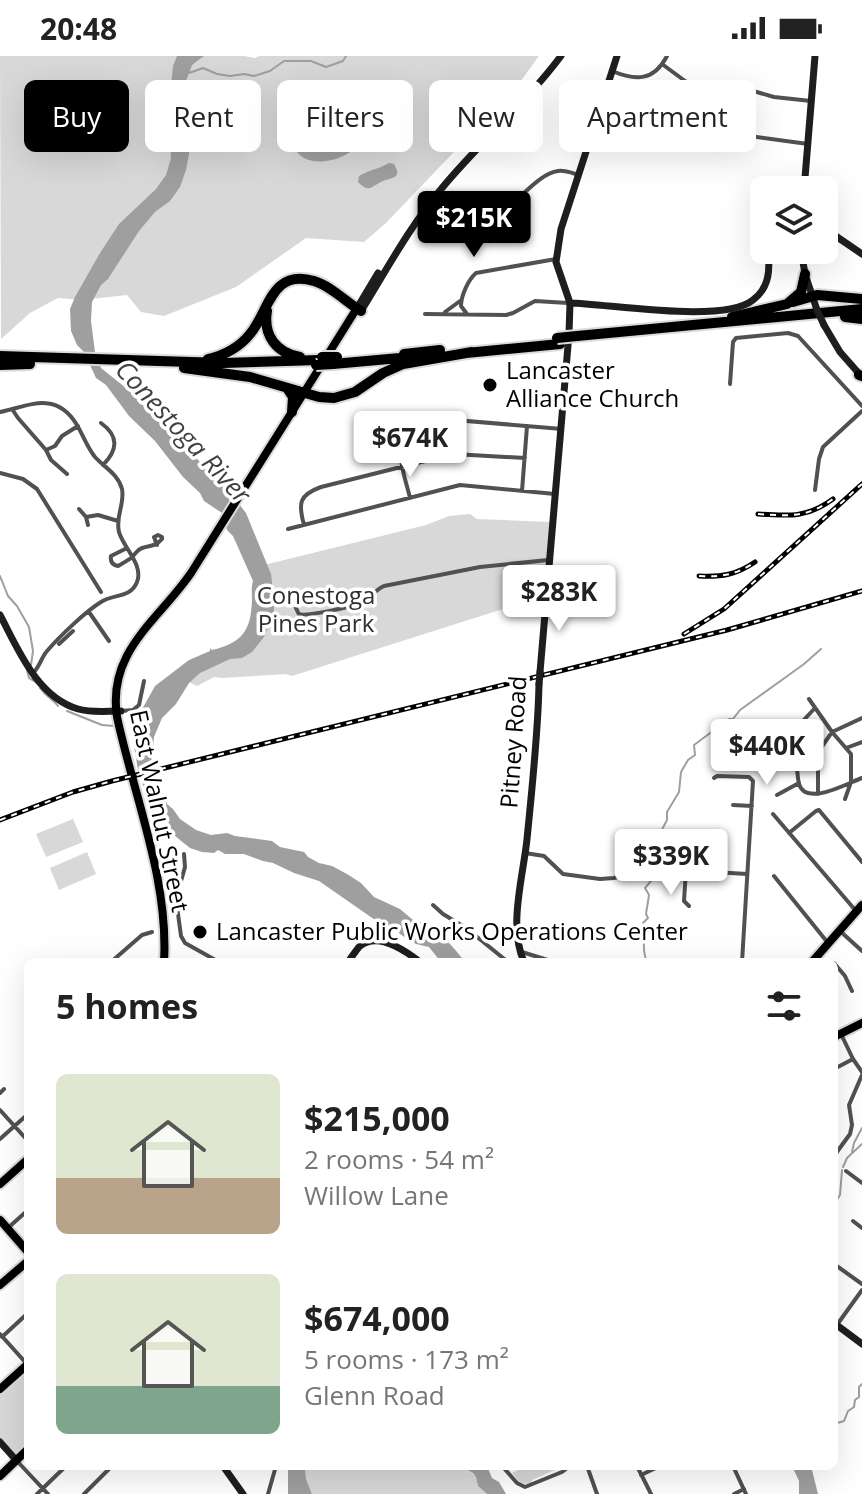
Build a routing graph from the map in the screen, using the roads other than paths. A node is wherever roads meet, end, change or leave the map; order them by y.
1 (559, 56) edge
2 (617, 56) edge
3 (667, 56) edge
4 (815, 56) edge
5 (662, 64) junction
6 (612, 71) junction
7 (609, 80) edge
8 (811, 101) junction
9 (756, 137) edge
10 (808, 144) junction
11 (586, 152) edge
12 (579, 175) junction
13 (805, 176) edge
14 (514, 202) dead end
15 (838, 238) edge
16 (862, 254) edge
17 (556, 259) junction
18 (769, 264) edge
19 (803, 264) edge
20 (805, 274) junction
21 (812, 297) junction
22 (461, 299) junction
23 (862, 299) edge
24 (570, 303) junction
25 (787, 304) junction
26 (654, 309) junction
27 (358, 311) junction
28 (679, 311) junction
29 (425, 314) dead end
30 (442, 314) junction
31 (467, 314) junction
32 (862, 314) edge
33 (607, 333) junction
34 (578, 339) junction
35 (558, 341) junction
36 (0, 349) edge
37 (472, 352) junction
38 (0, 360) edge
39 (66, 360) junction
40 (335, 360) junction
41 (319, 361) junction
42 (166, 364) junction
43 (861, 376) edge
44 (730, 384) dead end
45 (285, 387) junction
46 (307, 393) junction
47 (12, 409) junction
48 (862, 409) edge
49 (0, 412) edge
50 (292, 412) junction
51 (415, 416) dead end
52 (101, 423) dead end
53 (78, 426) junction
54 (420, 426) junction
55 (527, 426) junction
56 (562, 429) junction
57 (46, 450) junction
58 (525, 458) junction
59 (264, 461) junction
60 (103, 465) junction
61 (403, 466) junction
62 (0, 473) edge
63 (67, 474) dead end
64 (815, 490) dead end
65 (522, 491) junction
66 (555, 494) junction
67 (410, 498) junction
68 (79, 509) dead end
69 (86, 517) junction
70 (118, 521) junction
71 (88, 525) dead end
72 (304, 525) junction
73 (288, 529) dead end
74 (157, 545) dead end
75 (127, 548) junction
76 (132, 557) junction
77 (549, 560) junction
78 (101, 592) dead end
79 (296, 608) dead end
80 (89, 612) junction
81 (0, 615) edge
82 (109, 641) dead end
83 (33, 673) junction
84 (144, 681) dead end
85 (809, 699) dead end
86 (815, 708) junction
87 (119, 711) junction
88 (862, 718) edge
89 (832, 732) junction
90 (772, 735) dead end
91 (786, 739) junction
92 (862, 742) edge
93 (846, 748) junction
94 (814, 758) dead end
95 (774, 769) dead end
96 (818, 771) dead end
97 (714, 778) dead end
98 (862, 778) edge
99 (851, 782) junction
100 (799, 783) junction
101 (818, 794) junction
102 (777, 795) dead end
103 (845, 799) dead end
104 (733, 805) dead end
105 (752, 806) junction
106 (773, 814) dead end
107 (789, 833) junction
108 (525, 853) junction
109 (184, 854) dead end
110 (862, 862) edge
111 (686, 870) junction
112 (747, 874) junction
113 (774, 876) dead end
114 (433, 905) dead end
115 (689, 906) dead end
116 (859, 908) edge
117 (839, 931) junction
118 (152, 932) dead end
119 (828, 943) junction
120 (854, 944) junction
121 (849, 949) dead end
122 (520, 952) junction
123 (821, 952) junction
124 (861, 953) edge
125 (116, 958) edge
126 (166, 958) edge
127 (212, 958) edge
128 (352, 958) edge
129 (414, 958) edge
130 (503, 958) edge
131 (522, 958) edge
132 (540, 958) edge
133 (742, 958) edge
134 (816, 958) edge
135 (829, 958) edge
136 (838, 967) edge
137 (852, 991) dead end
138 (862, 1023) edge
139 (838, 1035) edge
140 (838, 1037) edge
141 (853, 1059) junction
142 (838, 1067) edge
143 (862, 1074) edge
144 (0, 1110) edge
145 (24, 1117) edge
146 (14, 1126) junction
147 (24, 1137) edge
148 (0, 1139) edge
149 (838, 1150) edge
150 (24, 1163) edge
151 (846, 1171) dead end
152 (862, 1183) edge
153 (0, 1184) edge
154 (24, 1213) edge
155 (0, 1220) edge
156 (853, 1221) dead end
157 (7, 1228) junction
158 (862, 1228) edge
159 (24, 1247) edge
160 (24, 1264) edge
161 (838, 1267) edge
162 (0, 1285) edge
163 (862, 1287) edge
164 (24, 1316) edge
165 (838, 1321) edge
166 (838, 1327) edge
167 (1, 1336) edge
168 (862, 1344) edge
169 (24, 1361) edge
170 (24, 1368) edge
171 (0, 1389) edge
172 (0, 1442) edge
173 (24, 1453) edge
174 (16, 1460) junction
175 (24, 1469) edge
176 (25, 1470) edge
177 (62, 1470) edge
178 (108, 1470) edge
179 (226, 1470) edge
180 (275, 1470) edge
181 (506, 1470) edge
182 (565, 1470) edge
183 (588, 1470) edge
184 (639, 1470) edge
185 (652, 1470) edge
186 (735, 1470) edge
187 (641, 1475) junction
188 (0, 1476) edge
189 (43, 1489) junction
190 (745, 1492) edge
191 (37, 1494) edge
192 (48, 1494) edge
193 (84, 1494) edge
194 (243, 1494) edge
195 (268, 1494) edge
196 (597, 1494) edge
197 (651, 1494) edge
198 (734, 1494) edge

1 - 27 main road
2 - 6 main road
3 - 5 street
4 - 8 main road
5 - 6 street
5 - 8 street
6 - 7 main road
8 - 10 main road
9 - 10 street
10 - 13 main road
11 - 12 main road
12 - 14 street
12 - 17 main road
15 - 16 main road
17 - 22 street
17 - 24 main road, Pitney Road
18 - 28 main road
19 - 20 main road
20 - 21 main road
20 - 25 highway
21 - 23 highway
21 - 25 highway
21 - 43 main road, bridge
22 - 30 street
22 - 31 street
24 - 26 main road
24 - 31 street
24 - 56 main road, Pitney Road
25 - 33 highway
26 - 28 main road
26 - 28 main road
27 - 41 highway
27 - 42 highway
27 - 46 main road, East Walnut Street
29 - 30 street
30 - 31 street
32 - 33 highway
32 - 34 highway
33 - 34 highway
34 - 35 highway
35 - 37 highway
35 - 40 highway
36 - 39 highway
37 - 40 highway
37 - 46 highway
38 - 39 highway
39 - 42 highway
40 - 41 highway, bridge
41 - 42 highway
42 - 45 highway
44 - 48 street
45 - 46 highway
45 - 50 highway
46 - 50 main road, East Walnut Street
46 - 59 main road, East Walnut Street
47 - 49 street
47 - 53 street
47 - 57 street
48 - 64 street
50 - 59 main road, East Walnut Street
51 - 54 street
52 - 60 street
53 - 57 street
53 - 60 street
54 - 55 street
54 - 61 street
55 - 56 street
55 - 58 street
56 - 66 main road, Pitney Road
57 - 63 street
58 - 61 street
58 - 65 street
59 - 87 main road, East Walnut Street
60 - 70 street
61 - 67 street
61 - 72 street
62 - 78 street
65 - 66 street
65 - 67 street
66 - 77 main road, Pitney Road
67 - 72 street
68 - 69 street
69 - 70 street
69 - 71 street
70 - 75 street
72 - 73 street
74 - 76 street
75 - 76 street
75 - 76 street
76 - 80 street
77 - 79 street
77 - 108 main road, Pitney Road, bridge
80 - 82 street
80 - 83 street
81 - 83 main road
83 - 87 main road
84 - 87 street
85 - 86 street
86 - 89 street
86 - 91 street
87 - 126 main road, East Walnut Street
88 - 89 street
89 - 93 street
89 - 94 street
90 - 91 street
91 - 95 street
91 - 100 street
92 - 93 street
93 - 99 street
96 - 101 street
97 - 105 street
98 - 99 street
99 - 101 street
99 - 103 street
100 - 101 street
100 - 102 street
104 - 105 street
105 - 112 street
106 - 107 street
107 - 110 street
107 - 116 street
108 - 111 street
108 - 122 main road, Pitney Road
109 - 127 street
111 - 112 street
111 - 115 street
112 - 133 street
113 - 119 street
114 - 130 street
116 - 117 main road
117 - 119 main road
117 - 120 street
118 - 125 street
119 - 123 main road
120 - 121 street
120 - 124 street
122 - 131 main road, Pitney Road
122 - 132 street
123 - 134 main road
123 - 135 street
128 - 129 main road
136 - 137 street
138 - 139 main road
140 - 141 street
141 - 142 street
141 - 143 street
143 - 149 street
144 - 146 street
145 - 146 street
146 - 147 street
146 - 148 street
150 - 153 main road
151 - 152 street
154 - 157 street
155 - 157 main road
156 - 158 street
157 - 159 main road
160 - 162 main road
161 - 163 street
163 - 165 street
164 - 167 street
166 - 168 main road
167 - 169 street
170 - 171 main road
172 - 174 main road
173 - 174 main road
174 - 175 street
174 - 188 main road
176 - 189 street
177 - 189 street
178 - 193 street
179 - 194 main road
180 - 195 street
181 - 182 street
183 - 196 street
184 - 187 street
185 - 187 street
186 - 190 street
187 - 197 street
189 - 191 street
189 - 192 street
190 - 198 street

